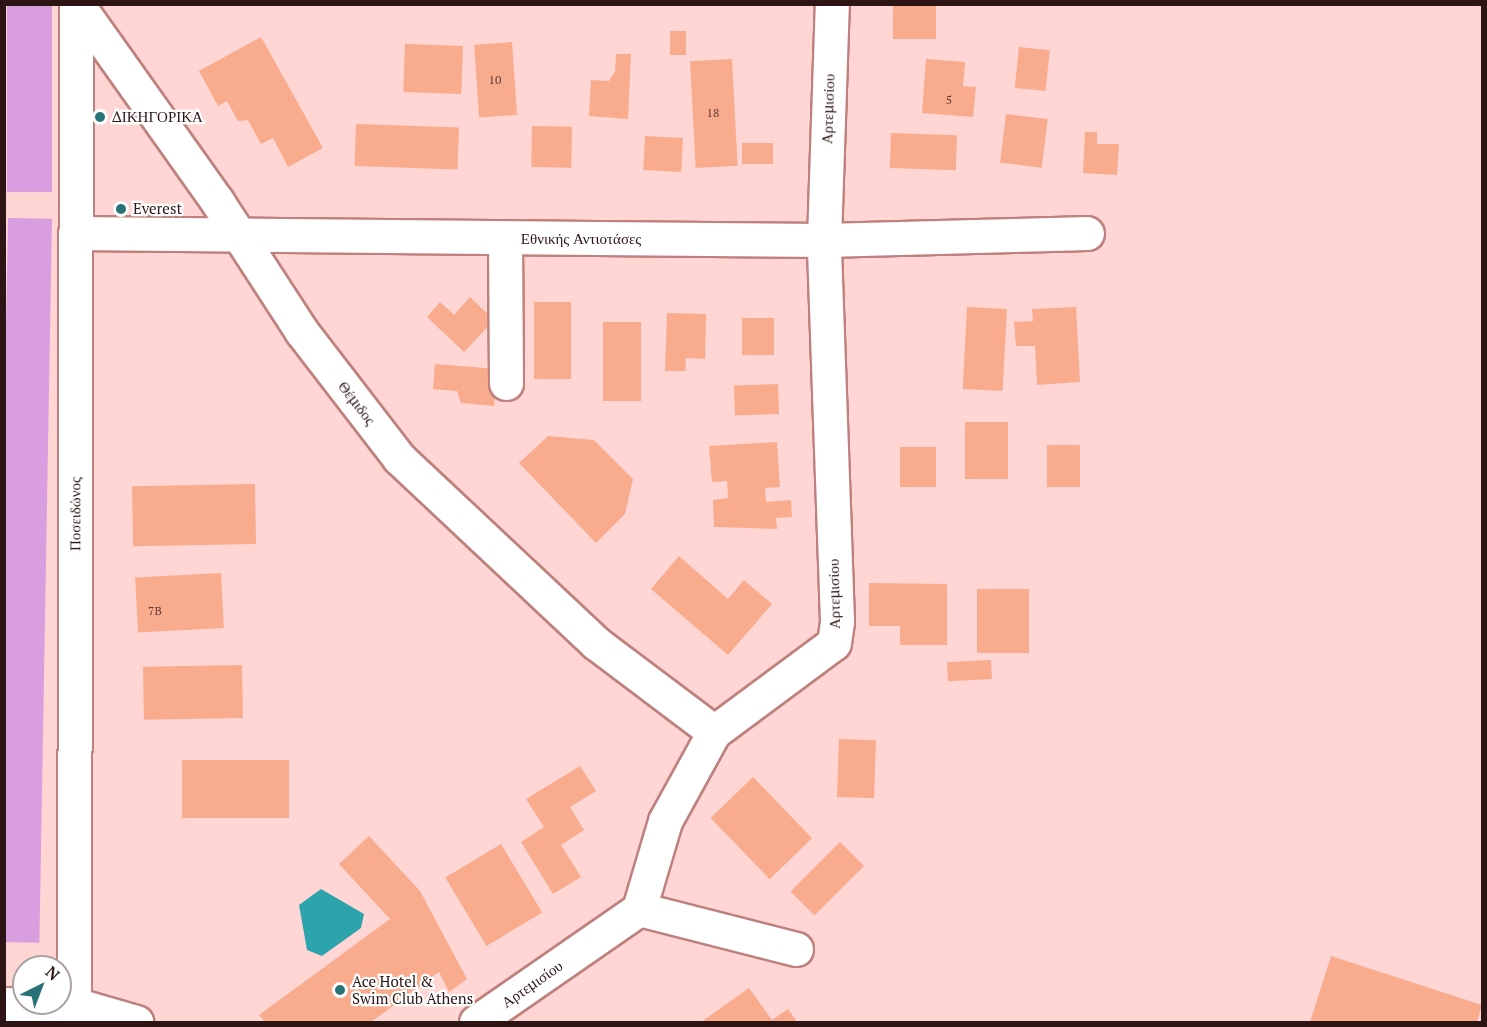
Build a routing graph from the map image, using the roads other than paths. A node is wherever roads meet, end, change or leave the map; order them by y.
1 (76, 4) edge
2 (832, 4) edge
3 (75, 233) junction
4 (1087, 233) dead end
5 (240, 236) junction
6 (505, 239) junction
7 (824, 240) junction
8 (506, 383) dead end
9 (714, 732) junction
10 (639, 909) junction
11 (796, 949) dead end
12 (4, 1004) edge
13 (74, 1013) edge
14 (136, 1023) edge
15 (476, 1023) edge

1 - 3 main road, Ποσειδώνος
1 - 5 main road, Θέμιδος
2 - 7 main road, Αρτεμισίου
3 - 5 main road, Εθνικής Αντιοτάσες
3 - 13 main road, Ποσειδώνος
4 - 7 main road, Εθνικής Αντιοτάσες
5 - 6 main road, Εθνικής Αντιοτάσες
5 - 9 main road, Θέμιδος
6 - 7 main road, Εθνικής Αντιοτάσες
6 - 8 main road
7 - 9 main road, Αρτεμισίου
9 - 10 main road, Αρτεμισίου
10 - 11 main road
10 - 15 main road, Αρτεμισίου
12 - 13 main road
13 - 14 main road

